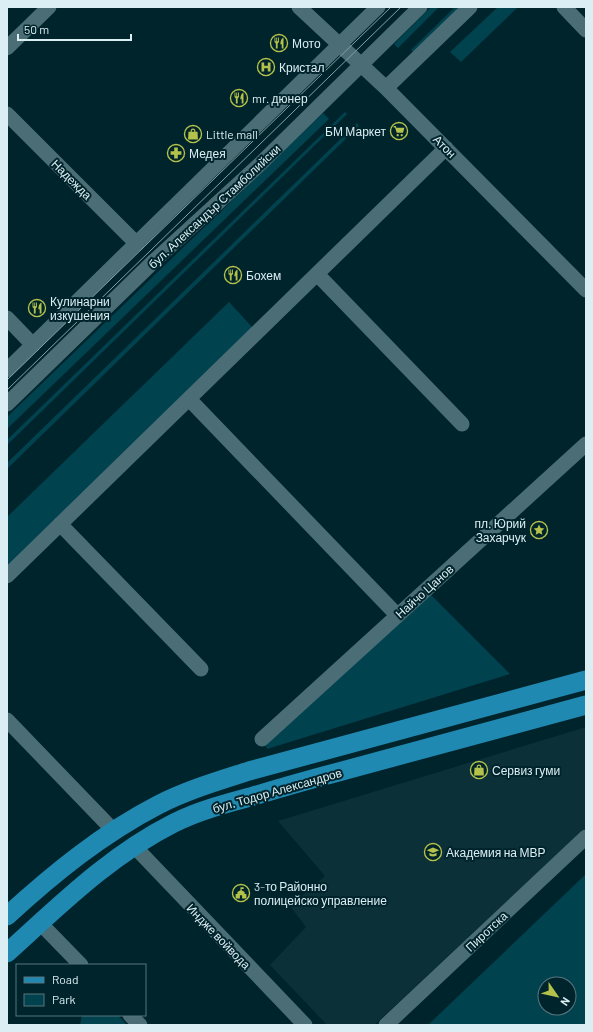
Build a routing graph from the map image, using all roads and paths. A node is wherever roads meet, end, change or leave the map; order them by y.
1 (49, 7) edge
2 (299, 7) edge
3 (378, 7) edge
4 (420, 7) edge
5 (470, 7) edge
6 (564, 7) edge
7 (586, 30) edge
8 (339, 44) junction
9 (7, 48) edge
10 (362, 65) junction
11 (386, 88) junction
12 (7, 114) edge
13 (446, 148) junction
14 (137, 244) junction
15 (316, 274) junction
16 (586, 290) edge
17 (7, 318) edge
18 (33, 345) junction
19 (7, 370) edge
20 (189, 399) junction
21 (7, 404) edge
22 (462, 424) dead end
23 (586, 444) edge
24 (60, 524) junction
25 (7, 576) edge
26 (397, 615) junction
27 (201, 669) dead end
28 (586, 680) edge
29 (586, 704) edge
30 (7, 720) edge
31 (262, 739) dead end
32 (113, 830) junction
33 (586, 837) edge
34 (134, 846) junction
35 (7, 916) edge
36 (40, 923) junction
37 (7, 953) edge
38 (80, 964) edge
39 (131, 1016) edge
40 (140, 1025) edge
41 (305, 1025) edge
42 (386, 1025) edge

1 - 9 street
2 - 8 street, Атон
3 - 8 street, бул. Александър Стамболийски
4 - 10 street, бул. Александър Стамболийски
5 - 11 street
6 - 7 street
8 - 10 street, Атон
8 - 14 street, бул. Александър Стамболийски
10 - 11 street, Атон
10 - 21 street, бул. Александър Стамболийски
11 - 13 street, Атон
12 - 14 street, Надежда
13 - 15 street
13 - 16 street, Атон
14 - 18 street, бул. Александър Стамболийски
15 - 20 street
15 - 22 street
17 - 18 street
18 - 19 street, бул. Александър Стамболийски
20 - 24 street
20 - 26 street
23 - 26 street, Найчо Цанов
24 - 25 street
24 - 27 street
26 - 31 street, Найчо Цанов
28 - 32 main road, бул. Тодор Александров
29 - 34 main road, бул. Тодор Александров
30 - 32 street
32 - 35 main road, бул. Тодор Александров
33 - 42 street, Пиротска
34 - 36 main road, бул. Тодор Александров
34 - 41 street, Индже войвода
36 - 37 main road, бул. Тодор Александров
36 - 38 street
39 - 40 street

